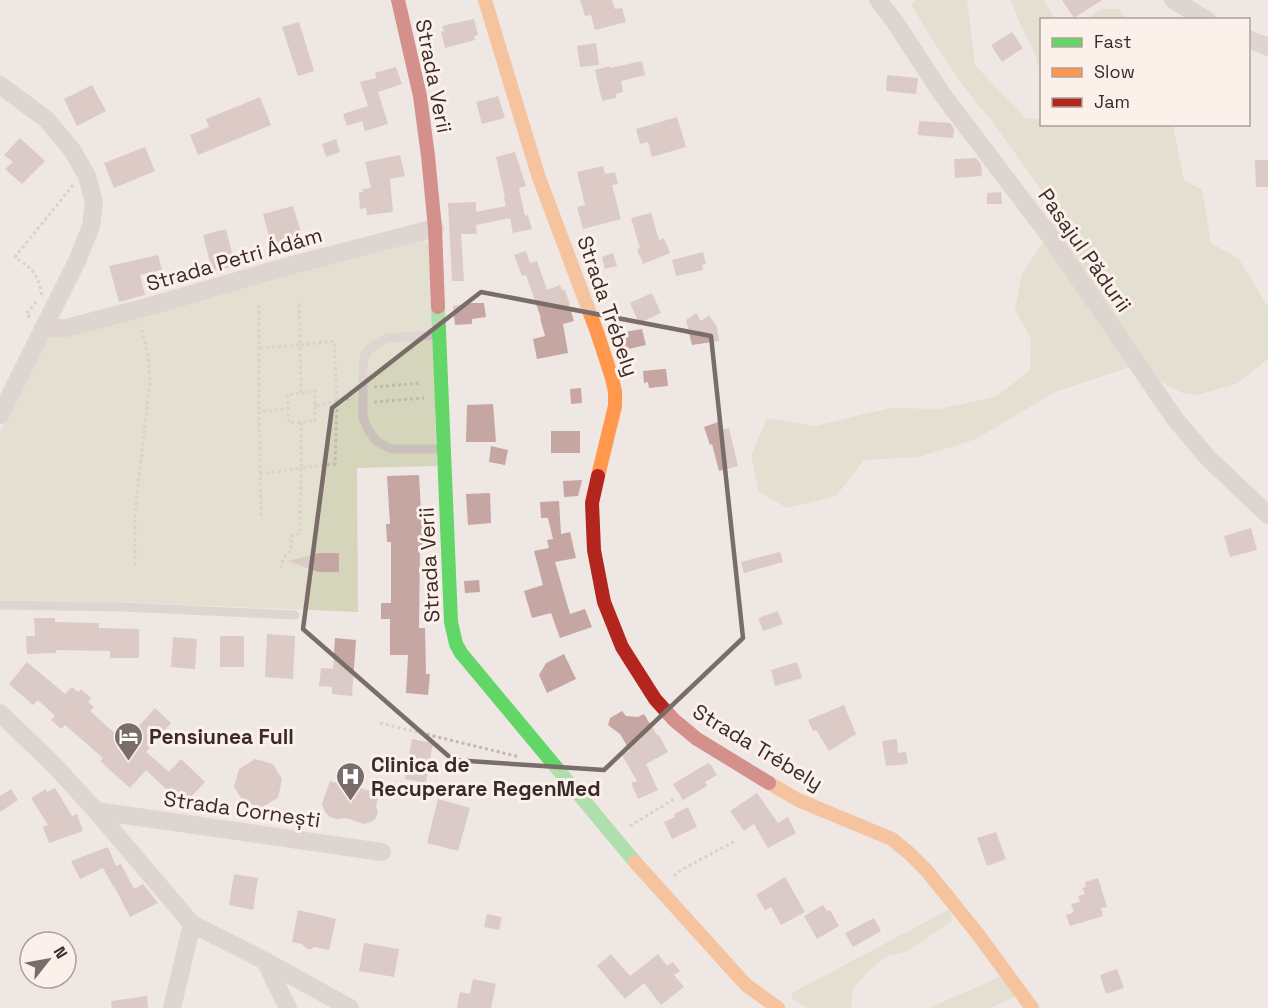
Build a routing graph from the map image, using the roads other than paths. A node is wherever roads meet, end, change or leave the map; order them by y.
1 (398, 0) edge
2 (485, 0) edge
3 (878, 0) edge
4 (1173, 0) edge
5 (1204, 18) edge
6 (1250, 40) edge
7 (1268, 47) edge
8 (0, 85) edge
9 (435, 228) junction
10 (43, 328) junction
11 (440, 335) junction
12 (0, 415) edge
13 (444, 449) junction
14 (1268, 515) edge
15 (0, 605) edge
16 (295, 615) dead end
17 (0, 713) edge
18 (96, 811) junction
19 (382, 852) dead end
20 (192, 924) junction
21 (265, 961) junction
22 (172, 1008) edge
23 (288, 1008) edge
24 (350, 1008) edge
25 (778, 1008) edge
26 (1032, 1008) edge

1 - 9 street, Strada Verii
2 - 26 street, Strada Trébely
3 - 14 street, Pasajul Pădurii
4 - 5 street
6 - 7 street
8 - 10 street
9 - 10 street, Strada Petri Ádám
9 - 11 street, Strada Verii
10 - 12 street
11 - 13 street, Strada Verii
11 - 13 lane
13 - 25 street, Strada Verii
15 - 16 lane
17 - 18 street
18 - 19 street, Strada Cornești
18 - 20 street
20 - 21 street
20 - 22 street
21 - 23 street
21 - 24 street

